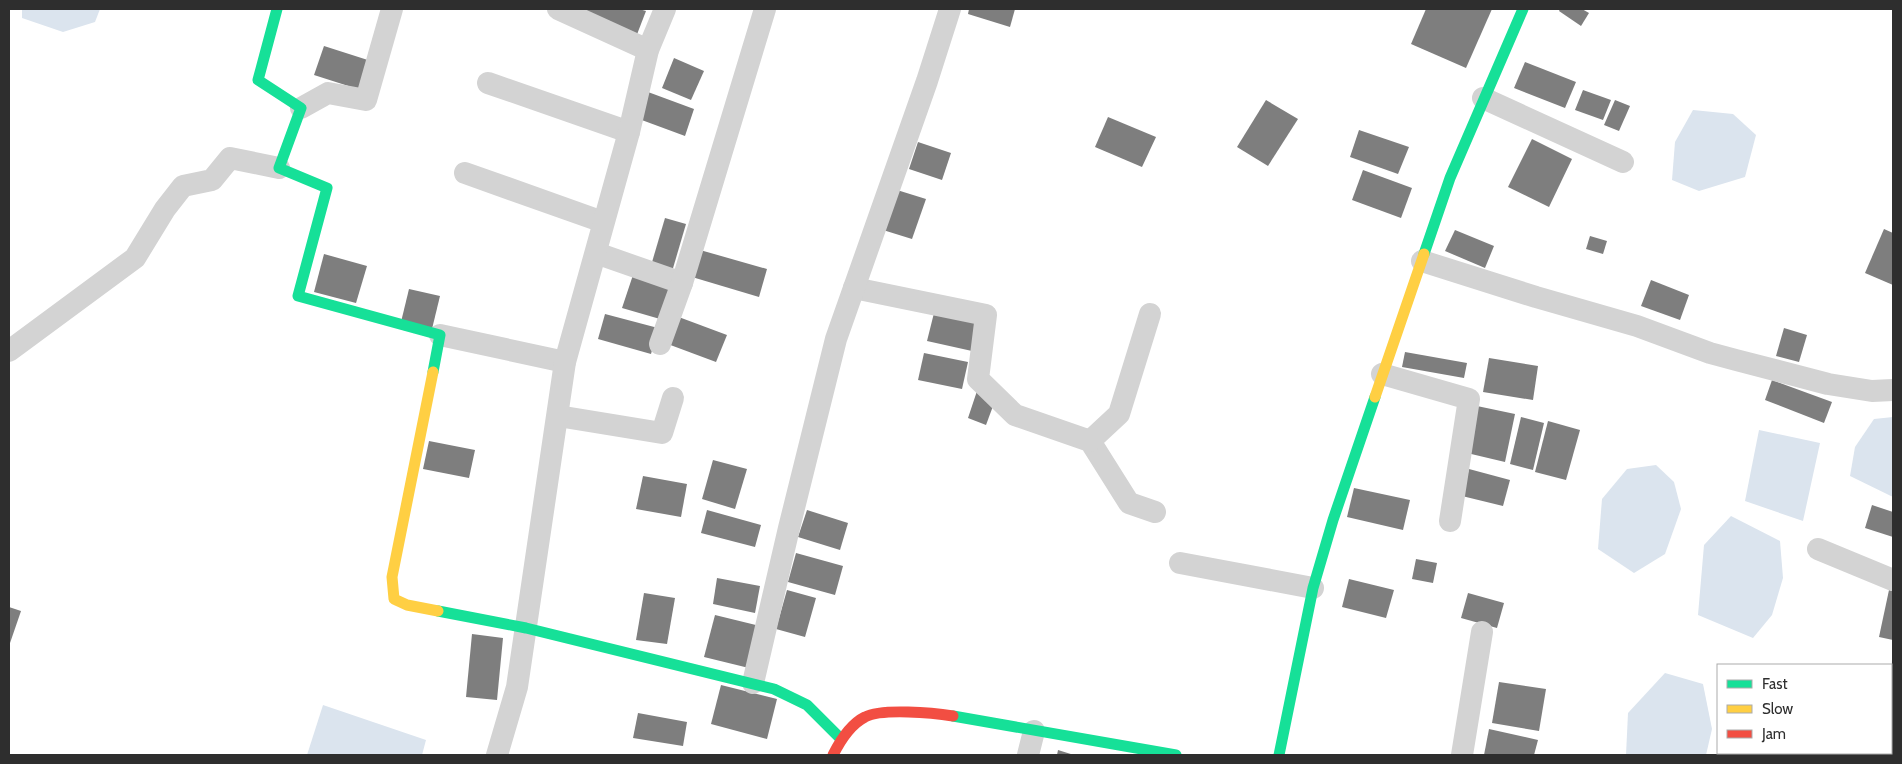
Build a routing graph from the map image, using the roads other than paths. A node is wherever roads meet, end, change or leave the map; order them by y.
1 (277, 9) edge
2 (392, 9) edge
3 (558, 9) edge
4 (665, 9) edge
5 (765, 9) edge
6 (950, 9) edge
7 (1523, 9) edge
8 (648, 50) junction
9 (488, 84) dead end
10 (1483, 98) junction
11 (301, 108) junction
12 (630, 132) junction
13 (1624, 162) dead end
14 (279, 168) junction
15 (465, 174) dead end
16 (603, 222) junction
17 (596, 253) junction
18 (1422, 261) junction
19 (682, 283) junction
20 (854, 288) junction
21 (1150, 314) dead end
22 (440, 336) junction
23 (660, 344) dead end
24 (9, 352) edge
25 (565, 362) junction
26 (1382, 374) junction
27 (1893, 390) edge
28 (673, 398) dead end
29 (558, 416) junction
30 (1090, 441) junction
31 (1155, 512) dead end
32 (1450, 521) dead end
33 (1818, 549) dead end
34 (1180, 563) dead end
35 (1893, 580) edge
36 (1313, 588) junction
37 (526, 628) junction
38 (1482, 632) dead end
39 (753, 683) junction
40 (1034, 731) junction
41 (841, 739) junction
42 (497, 755) edge
43 (833, 755) edge
44 (1028, 755) edge
45 (1176, 755) edge
46 (1279, 755) edge
47 (1462, 755) edge

1 - 11 street
2 - 11 street
3 - 8 street
4 - 8 street
5 - 19 street
6 - 20 street
7 - 10 street
8 - 12 street
9 - 12 street
10 - 13 street
10 - 18 street
11 - 14 street
12 - 16 street
14 - 22 street
14 - 24 street
15 - 16 street
16 - 17 street
17 - 19 street
17 - 25 street
18 - 26 street
18 - 27 street
19 - 23 street
20 - 30 street
20 - 39 street
21 - 30 street
22 - 25 street
22 - 37 street
25 - 29 street
26 - 32 street
26 - 36 street
28 - 29 street
29 - 37 street
30 - 31 street
33 - 35 street
34 - 36 street
36 - 46 street
37 - 39 street
37 - 42 street
38 - 47 street
39 - 41 street
40 - 41 street
40 - 44 street
40 - 45 street
41 - 43 street

